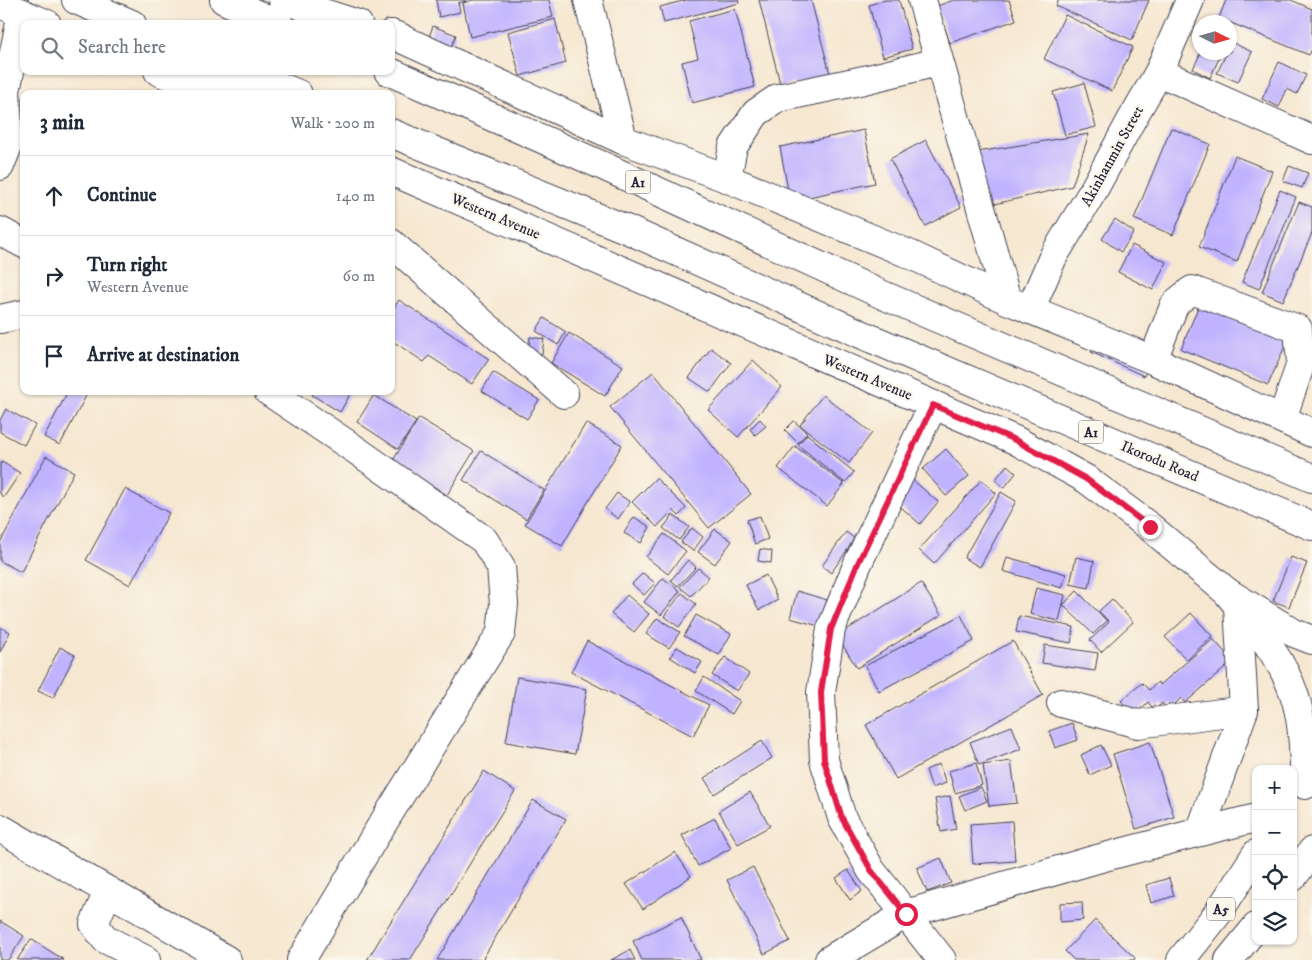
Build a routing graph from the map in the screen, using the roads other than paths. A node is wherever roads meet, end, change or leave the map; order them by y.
1 (76, 0) edge
2 (224, 0) edge
3 (254, 0) edge
4 (282, 0) edge
5 (308, 0) edge
6 (588, 0) edge
7 (922, 0) edge
8 (1190, 0) edge
9 (11, 9) edge
10 (37, 20) edge
11 (122, 20) edge
12 (270, 20) edge
13 (291, 20) edge
14 (345, 20) edge
15 (357, 20) edge
16 (395, 35) edge
17 (938, 62) junction
18 (1160, 72) junction
19 (395, 74) edge
20 (178, 75) edge
21 (197, 75) edge
22 (215, 75) edge
23 (234, 86) edge
24 (248, 90) edge
25 (266, 90) edge
26 (395, 135) edge
27 (623, 140) junction
28 (1312, 140) edge
29 (0, 166) edge
30 (395, 173) edge
31 (726, 178) junction
32 (0, 231) edge
33 (20, 242) edge
34 (395, 246) edge
35 (1019, 305) junction
36 (20, 315) edge
37 (0, 318) edge
38 (1153, 360) junction
39 (564, 394) dead end
40 (274, 395) edge
41 (933, 405) junction
42 (1282, 419) junction
43 (1312, 433) edge
44 (1312, 478) edge
45 (1312, 526) edge
46 (1232, 599) junction
47 (1312, 640) edge
48 (1061, 703) dead end
49 (1244, 710) junction
50 (1303, 785) edge
51 (1252, 819) edge
52 (0, 828) edge
53 (1200, 832) junction
54 (1312, 851) edge
55 (1255, 855) edge
56 (1297, 872) edge
57 (108, 891) junction
58 (906, 914) junction
59 (1252, 932) edge
60 (146, 960) edge
61 (227, 960) edge
62 (301, 960) edge
63 (830, 960) edge
64 (942, 960) edge
65 (1181, 960) edge
66 (1229, 960) edge

1 - 11 main road
2 - 12 main road
3 - 13 main road
4 - 14 main road
5 - 15 main road
6 - 27 main road
7 - 17 main road
8 - 18 main road, Akinhanmin Street
9 - 10 main road
9 - 29 main road
16 - 27 main road
17 - 31 main road
17 - 35 main road
18 - 28 main road
18 - 35 main road, Akinhanmin Street
19 - 44 main road, A1
20 - 23 main road
21 - 23 main road
22 - 23 main road
23 - 24 main road
23 - 25 main road
26 - 45 main road, Ikorodu Road / A1
27 - 31 main road
30 - 41 main road, Western Avenue
31 - 35 main road
32 - 33 main road
34 - 39 main road
35 - 38 main road
36 - 37 main road
38 - 42 main road
38 - 42 main road
40 - 62 main road
41 - 46 main road, Western Avenue
41 - 58 main road
42 - 43 main road
46 - 47 main road, Western Avenue
46 - 49 main road
46 - 50 main road
48 - 49 main road
49 - 53 main road
51 - 53 main road
52 - 57 main road
53 - 58 main road
54 - 56 main road
55 - 65 main road, A5
57 - 60 main road
57 - 61 main road
58 - 63 main road
58 - 64 main road
59 - 66 main road, A5

